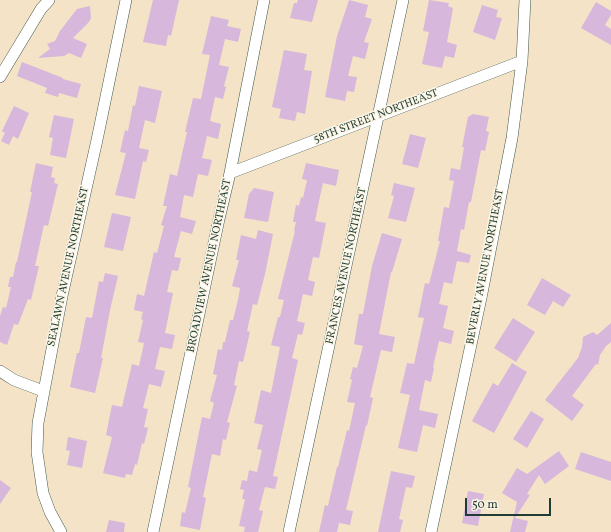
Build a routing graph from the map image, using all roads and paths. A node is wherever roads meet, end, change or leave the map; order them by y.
1 (49, 0) edge
2 (126, 0) edge
3 (264, 0) edge
4 (403, 0) edge
5 (524, 0) edge
6 (522, 61) junction
7 (0, 77) edge
8 (379, 117) junction
9 (230, 173) junction
10 (0, 371) edge
11 (43, 391) junction
12 (60, 532) edge
13 (153, 532) edge
14 (289, 532) edge
15 (432, 532) edge

1 - 7 street
2 - 11 street, SEALAWN AVENUE NORTHEAST
3 - 9 street, BROADVIEW AVENUE NORTHEAST
4 - 8 street, FRANCES AVENUE NORTHEAST
5 - 6 street, BEVERLY AVENUE NORTHEAST
6 - 8 street, 58TH STREET NORTHEAST
6 - 15 street, BEVERLY AVENUE NORTHEAST
8 - 9 street, 58TH STREET NORTHEAST
8 - 14 street, FRANCES AVENUE NORTHEAST
9 - 13 street, BROADVIEW AVENUE NORTHEAST
10 - 11 street
11 - 12 street, SEALAWN AVENUE NORTHEAST

